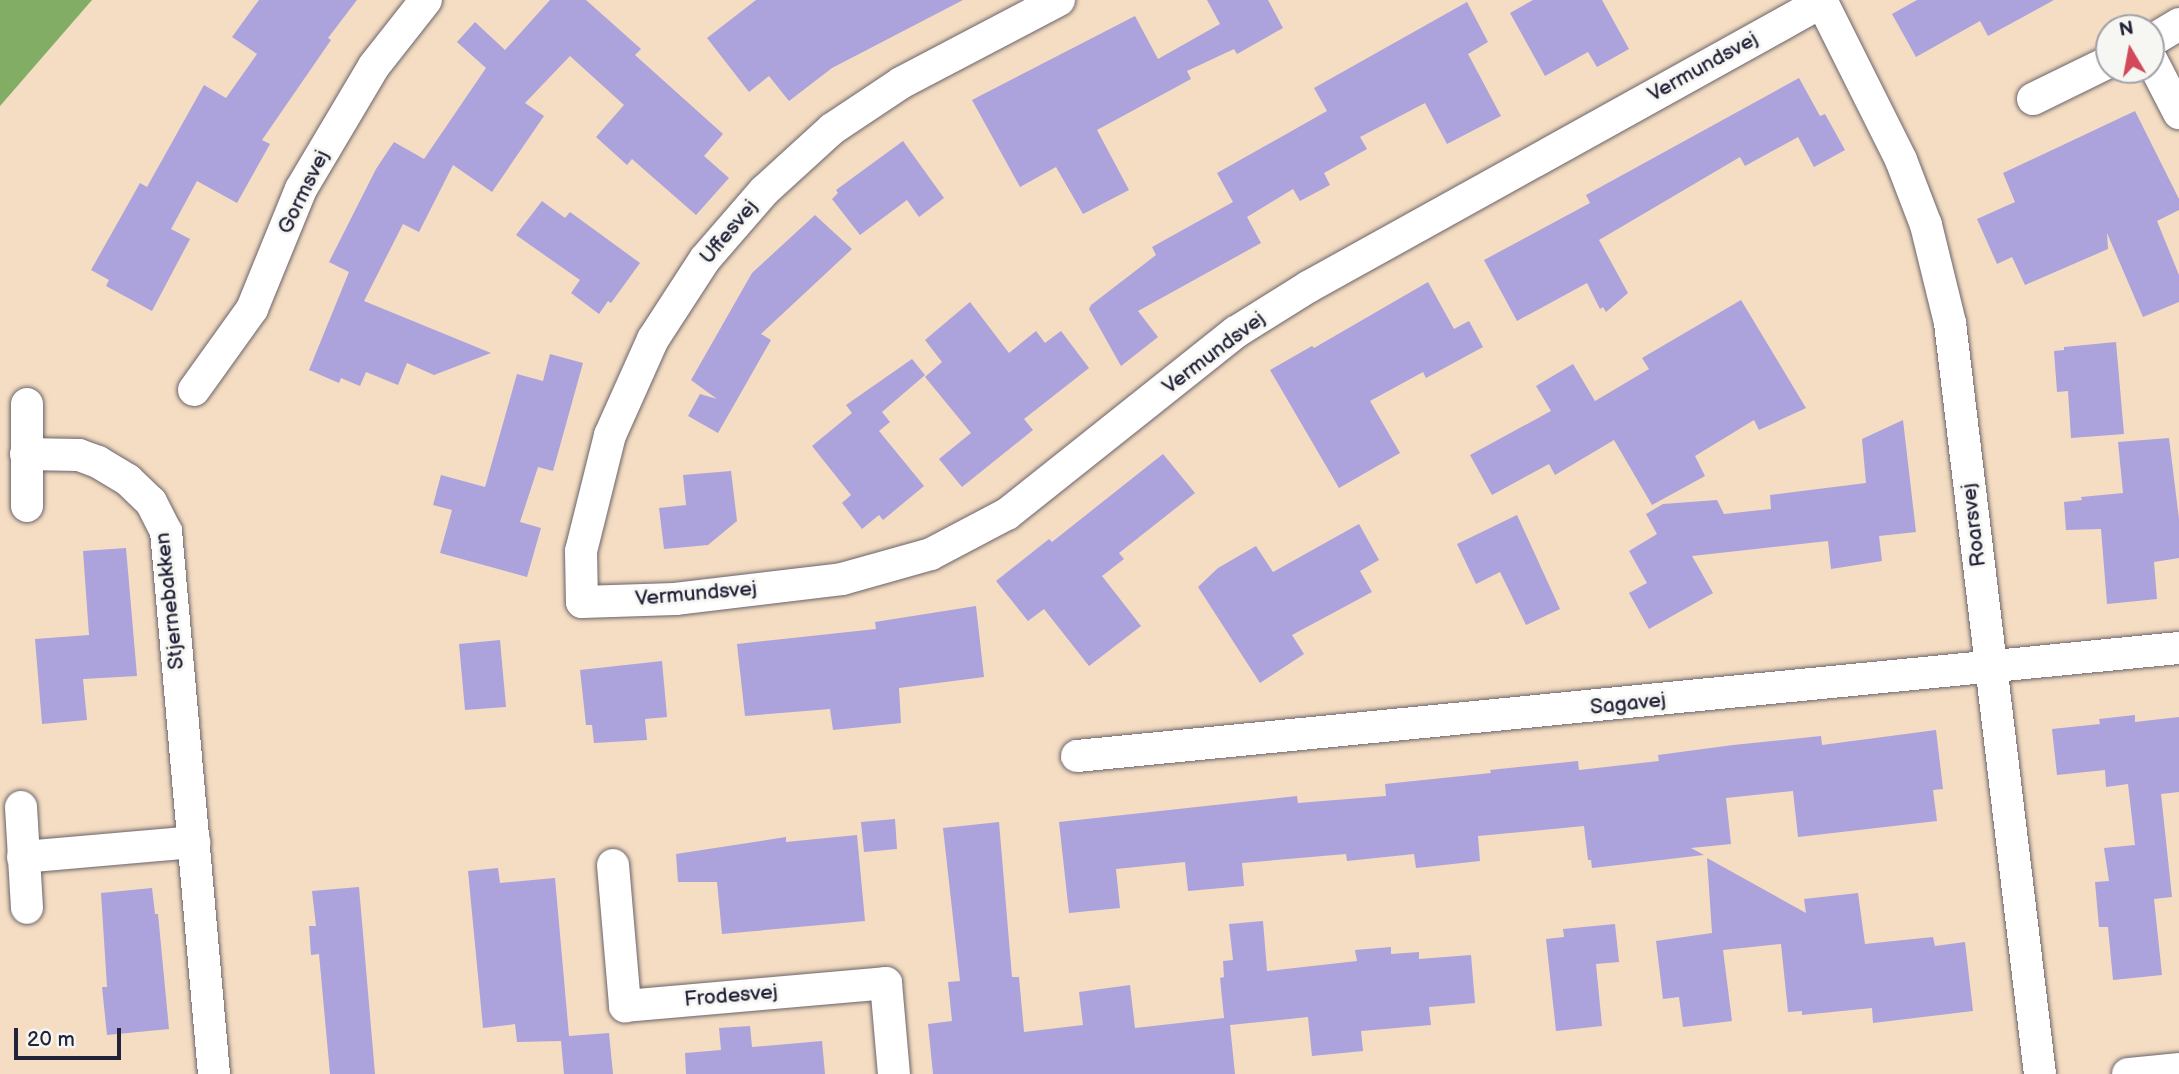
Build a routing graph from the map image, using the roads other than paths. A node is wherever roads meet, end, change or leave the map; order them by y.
1 (426, 0) edge
2 (1059, 0) edge
3 (1821, 1) edge
4 (2095, 69) edge
5 (2164, 84) edge
6 (2033, 99) dead end
7 (2179, 113) edge
8 (194, 390) dead end
9 (27, 404) dead end
10 (26, 454) junction
11 (27, 506) dead end
12 (582, 603) joint
13 (2179, 648) edge
14 (1990, 668) junction
15 (1077, 757) dead end
16 (21, 807) dead end
17 (194, 842) junction
18 (23, 858) junction
19 (613, 865) dead end
20 (27, 908) dead end
21 (2179, 1069) edge
22 (214, 1074) edge
23 (894, 1074) edge
24 (2040, 1074) edge
25 (2128, 1074) edge

1 - 8 street, Gormsvej
2 - 12 street, Uffesvej
3 - 12 street, Vermundsvej
3 - 14 street, Roarsvej
4 - 6 street
5 - 7 street
9 - 10 street
10 - 11 street
10 - 17 street, Stjernebakken
13 - 14 street, Sagavej
14 - 15 street, Sagavej
14 - 24 street, Roarsvej
16 - 18 street
17 - 18 street
17 - 22 street, Stjernebakken
18 - 20 street
19 - 23 street, Frodesvej
21 - 25 street

